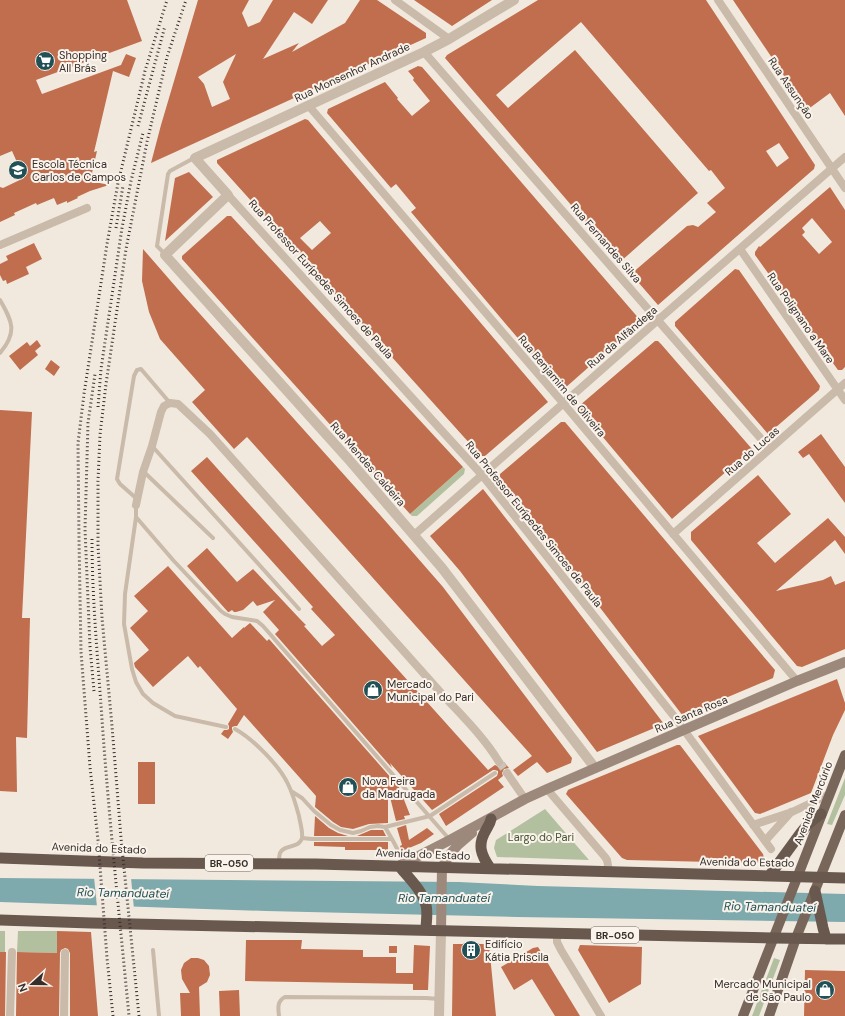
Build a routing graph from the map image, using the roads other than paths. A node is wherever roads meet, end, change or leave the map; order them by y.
1 (395, 0) edge
2 (514, 0) edge
3 (718, 0) edge
4 (449, 39) junction
5 (424, 52) junction
6 (308, 105) junction
7 (845, 157) edge
8 (195, 158) junction
9 (832, 169) junction
10 (845, 188) edge
11 (228, 195) junction
12 (87, 208) dead end
13 (0, 246) edge
14 (740, 249) junction
15 (165, 254) junction
16 (0, 300) edge
17 (658, 320) junction
18 (0, 353) edge
19 (845, 384) edge
20 (838, 390) junction
21 (845, 400) edge
22 (170, 403) junction
23 (563, 403) junction
24 (152, 446) junction
25 (770, 449) junction
26 (143, 472) junction
27 (482, 475) junction
28 (137, 502) junction
29 (136, 517) junction
30 (673, 534) junction
31 (414, 535) junction
32 (213, 538) dead end
33 (299, 609) dead end
34 (845, 662) edge
35 (797, 681) junction
36 (226, 727) dead end
37 (235, 729) dead end
38 (684, 730) junction
39 (845, 755) edge
40 (499, 762) tunnel mouth
41 (596, 768) junction
42 (495, 773) dead end
43 (507, 774) tunnel mouth
44 (547, 789) junction
45 (291, 791) junction
46 (830, 794) junction
47 (525, 800) junction
48 (792, 812) junction
49 (821, 814) junction
50 (430, 816) junction
51 (845, 816) edge
52 (491, 819) junction
53 (753, 825) junction
54 (385, 827) junction
55 (302, 838) junction
56 (392, 839) junction
57 (450, 840) junction
58 (765, 841) junction
59 (771, 850) dead end
60 (0, 858) edge
61 (279, 863) junction
62 (402, 864) junction
63 (490, 868) junction
64 (442, 871) junction
65 (609, 871) junction
66 (770, 875) junction
67 (845, 878) edge
68 (796, 879) junction
69 (818, 884) junction
70 (0, 920) edge
71 (426, 926) junction
72 (441, 927) junction
73 (557, 933) junction
74 (773, 938) junction
75 (796, 938) junction
76 (826, 939) junction
77 (845, 939) edge
78 (153, 950) dead end
79 (12, 952) dead end
80 (65, 953) dead end
81 (440, 999) junction
82 (10, 1016) edge
83 (64, 1016) edge
84 (159, 1016) edge
85 (279, 1016) edge
86 (439, 1016) edge
87 (601, 1016) edge
88 (743, 1016) edge
89 (769, 1016) edge

1 - 4 street
2 - 4 street, Rua Monsenhor Andrade
3 - 9 street, Rua Assunção
4 - 5 street, Rua Monsenhor Andrade
5 - 6 street, Rua Monsenhor Andrade
5 - 17 street, Rua Fernandes Silva
6 - 8 street, Rua Monsenhor Andrade
6 - 23 street, Rua Benjamim de Oliveira
7 - 9 street, Rua da Alfândega
8 - 11 street, Rua Professor Eurípedes Simoes de Paula
8 - 15 lane, Rua Mendes Caldeira
9 - 10 street, Rua Assunção
9 - 14 street, Rua da Alfândega
11 - 15 street
11 - 27 street, Rua Professor Eurípedes Simoes de Paula
12 - 13 street
14 - 17 street, Rua da Alfândega
14 - 20 street, Rua Polignano a Mare
15 - 31 street, Rua Mendes Caldeira
16 - 18 lane
17 - 23 street, Rua da Alfândega
17 - 25 street, Rua Fernandes Silva
19 - 20 street, Rua do Lucas
20 - 21 street, Rua Polignano a Mare
20 - 25 street, Rua do Lucas
22 - 24 street
22 - 28 lane
22 - 40 street
23 - 27 street, Rua da Alfândega
23 - 30 street, Rua Benjamim de Oliveira
24 - 26 street
24 - 33 lane
25 - 30 street, Rua do Lucas
26 - 28 street
26 - 32 lane
27 - 31 street, Rua da Alfândega
27 - 38 street, Rua Professor Eurípedes Simoes de Paula
28 - 29 lane
29 - 36 lane
29 - 50 lane
30 - 35 street, Rua Benjamim de Oliveira
31 - 41 street, Rua Mendes Caldeira
34 - 35 main road, Rua Santa Rosa
35 - 38 main road, Rua Santa Rosa
37 - 45 lane
38 - 41 main road, Rua Santa Rosa
38 - 53 street, Rua Professor Eurípedes Simoes de Paula
39 - 46 main road, Avenida Mercúrio
41 - 44 main road, Rua Santa Rosa
42 - 50 lane
43 - 47 street
44 - 47 main road
44 - 65 street
45 - 54 lane
45 - 55 lane
46 - 48 street
46 - 49 main road, Avenida Mercúrio
47 - 52 main road
48 - 53 street
48 - 58 street
49 - 66 highway
49 - 68 main road, Avenida Mercúrio
50 - 54 lane
50 - 57 lane
51 - 69 main road
52 - 57 main road
52 - 63 highway
52 - 64 main road
53 - 58 street, Rua Professor Eurípedes Simoes de Paula
54 - 56 lane
55 - 56 lane
55 - 61 lane
56 - 62 lane
57 - 62 main road
58 - 59 street, Rua Professor Eurípedes Simoes de Paula
60 - 61 highway, Avenida do Estado / BR-050
61 - 62 highway, Avenida do Estado / BR-050
62 - 64 highway, Avenida do Estado / BR-050
62 - 71 highway
63 - 64 highway, Avenida do Estado / BR-050
63 - 65 highway, Avenida do Estado / BR-050
64 - 72 main road
65 - 66 highway, Avenida do Estado / BR-050
66 - 68 highway, Avenida do Estado / BR-050
67 - 69 highway, Avenida do Estado / BR-050
68 - 69 highway, Avenida do Estado / BR-050
68 - 74 main road, Avenida Mercúrio
69 - 75 main road
69 - 76 highway
70 - 71 highway, BR-050
71 - 72 highway, BR-050
72 - 73 highway, BR-050
72 - 81 street
73 - 74 highway, BR-050
73 - 87 street
74 - 75 highway, BR-050
74 - 88 main road, Avenida Mercúrio
75 - 76 highway, BR-050
75 - 89 main road
76 - 77 highway, BR-050
78 - 84 lane
79 - 82 street
80 - 83 street
81 - 85 lane
81 - 86 street

